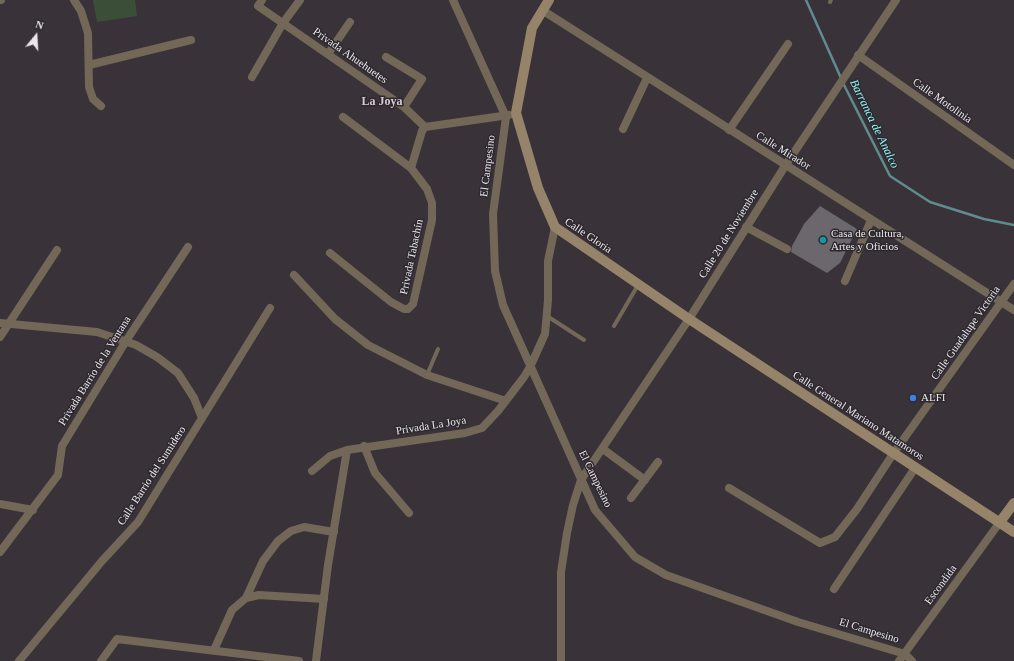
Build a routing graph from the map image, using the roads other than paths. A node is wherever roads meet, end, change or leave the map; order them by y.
1 (74, 0) edge
2 (300, 0) edge
3 (453, 0) edge
4 (549, 0) edge
5 (896, 0) edge
6 (260, 3) edge
7 (542, 10) junction
8 (350, 22) dead end
9 (283, 23) junction
10 (191, 40) dead end
11 (788, 44) dead end
12 (328, 54) junction
13 (858, 55) junction
14 (386, 57) dead end
15 (90, 64) junction
16 (252, 77) dead end
17 (647, 78) junction
18 (101, 106) dead end
19 (404, 107) junction
20 (516, 113) junction
21 (343, 117) dead end
22 (506, 117) junction
23 (425, 127) junction
24 (623, 129) dead end
25 (730, 130) junction
26 (1014, 165) edge
27 (785, 166) junction
28 (411, 168) junction
29 (870, 220) junction
30 (746, 227) junction
31 (555, 228) junction
32 (188, 247) dead end
33 (787, 249) dead end
34 (58, 250) dead end
35 (330, 253) dead end
36 (294, 275) dead end
37 (845, 281) dead end
38 (638, 284) junction
39 (1014, 284) edge
40 (1002, 302) junction
41 (270, 308) dead end
42 (1014, 310) edge
43 (547, 316) junction
44 (689, 319) junction
45 (0, 323) edge
46 (9, 324) junction
47 (614, 326) dead end
48 (0, 337) edge
49 (584, 340) dead end
50 (126, 341) junction
51 (438, 349) dead end
52 (530, 366) junction
53 (426, 375) junction
54 (506, 401) junction
55 (202, 418) junction
56 (364, 446) junction
57 (603, 449) junction
58 (347, 450) junction
59 (894, 454) junction
60 (658, 462) dead end
61 (915, 468) junction
62 (312, 471) dead end
63 (581, 480) junction
64 (645, 480) junction
65 (729, 488) dead end
66 (632, 498) dead end
67 (1014, 503) edge
68 (0, 504) edge
69 (33, 510) junction
70 (409, 513) dead end
71 (1000, 522) junction
72 (334, 532) junction
73 (1014, 532) edge
74 (0, 552) edge
75 (834, 589) dead end
76 (246, 598) junction
77 (324, 599) junction
78 (214, 650) junction
79 (905, 654) junction
80 (20, 661) edge
81 (101, 661) edge
82 (299, 661) edge
83 (316, 661) edge
84 (561, 661) edge
85 (899, 661) edge
86 (912, 661) edge

1 - 15 street
2 - 9 street
3 - 22 street
4 - 7 main road
5 - 13 street, Calle 20 de Noviembre
6 - 9 street, Privada Ahuehuetes
7 - 17 street, Calle Mirador
7 - 20 main road
8 - 12 street
9 - 12 street, Privada Ahuehuetes
9 - 16 street
10 - 15 street
11 - 25 street
12 - 19 street, Privada Ahuehuetes
13 - 26 street, Calle Motolinia
13 - 27 street, Calle 20 de Noviembre
14 - 19 street
15 - 18 street
17 - 24 street
17 - 25 street, Calle Mirador
19 - 23 street, Privada Ahuehuetes
20 - 22 street
20 - 31 main road, Calle Gloria
21 - 28 street, Privada Tabachín
22 - 23 street
22 - 52 street, El Campesino
23 - 28 street
25 - 27 street, Calle Mirador
27 - 29 street, Calle Mirador
27 - 30 street, Calle 20 de Noviembre
28 - 35 street, Privada Tabachín
29 - 37 street
29 - 40 street, Calle Mirador
30 - 33 street
30 - 44 street, Calle 20 de Noviembre
31 - 38 main road, Calle Gloria
31 - 43 street, Privada La Joya
32 - 50 street, Privada Barrio de la Ventana
34 - 46 street
36 - 53 street
38 - 44 main road, Calle Gloria
38 - 47 lane
39 - 40 street, Calle Guadalupe Victoria
40 - 42 street, Calle Mirador
40 - 59 street, Calle Guadalupe Victoria
41 - 55 street, Calle Barrio del Sumidero
43 - 49 lane
43 - 52 street, Privada La Joya
44 - 57 street, Calle 20 de Noviembre
44 - 59 main road, Calle General Mariano Matamoros
45 - 46 street
46 - 48 street
46 - 50 street
50 - 55 street
50 - 69 street, Privada Barrio de la Ventana
51 - 53 lane
52 - 54 street, Privada La Joya
52 - 63 street, El Campesino
53 - 54 street
54 - 56 street, Privada La Joya
55 - 80 street, Calle Barrio del Sumidero
56 - 58 street, Privada La Joya
56 - 70 street
57 - 63 street, Calle 20 de Noviembre
57 - 64 street
58 - 62 street, Privada La Joya
58 - 72 street
59 - 61 main road, Calle General Mariano Matamoros
59 - 65 street, Calle Guadalupe Victoria
60 - 64 street
61 - 71 main road, Calle General Mariano Matamoros
61 - 75 street
63 - 79 street, El Campesino
63 - 84 street, Calle 20 de Noviembre
64 - 66 street
67 - 71 main road
68 - 69 street
69 - 74 street, Privada Barrio de la Ventana
71 - 73 main road, Calle General Mariano Matamoros
71 - 79 street, Escondida
72 - 76 street
72 - 77 street
76 - 77 street
76 - 78 street
77 - 83 street
78 - 81 street
78 - 82 street
79 - 85 street, Escondida
79 - 86 street, El Campesino

